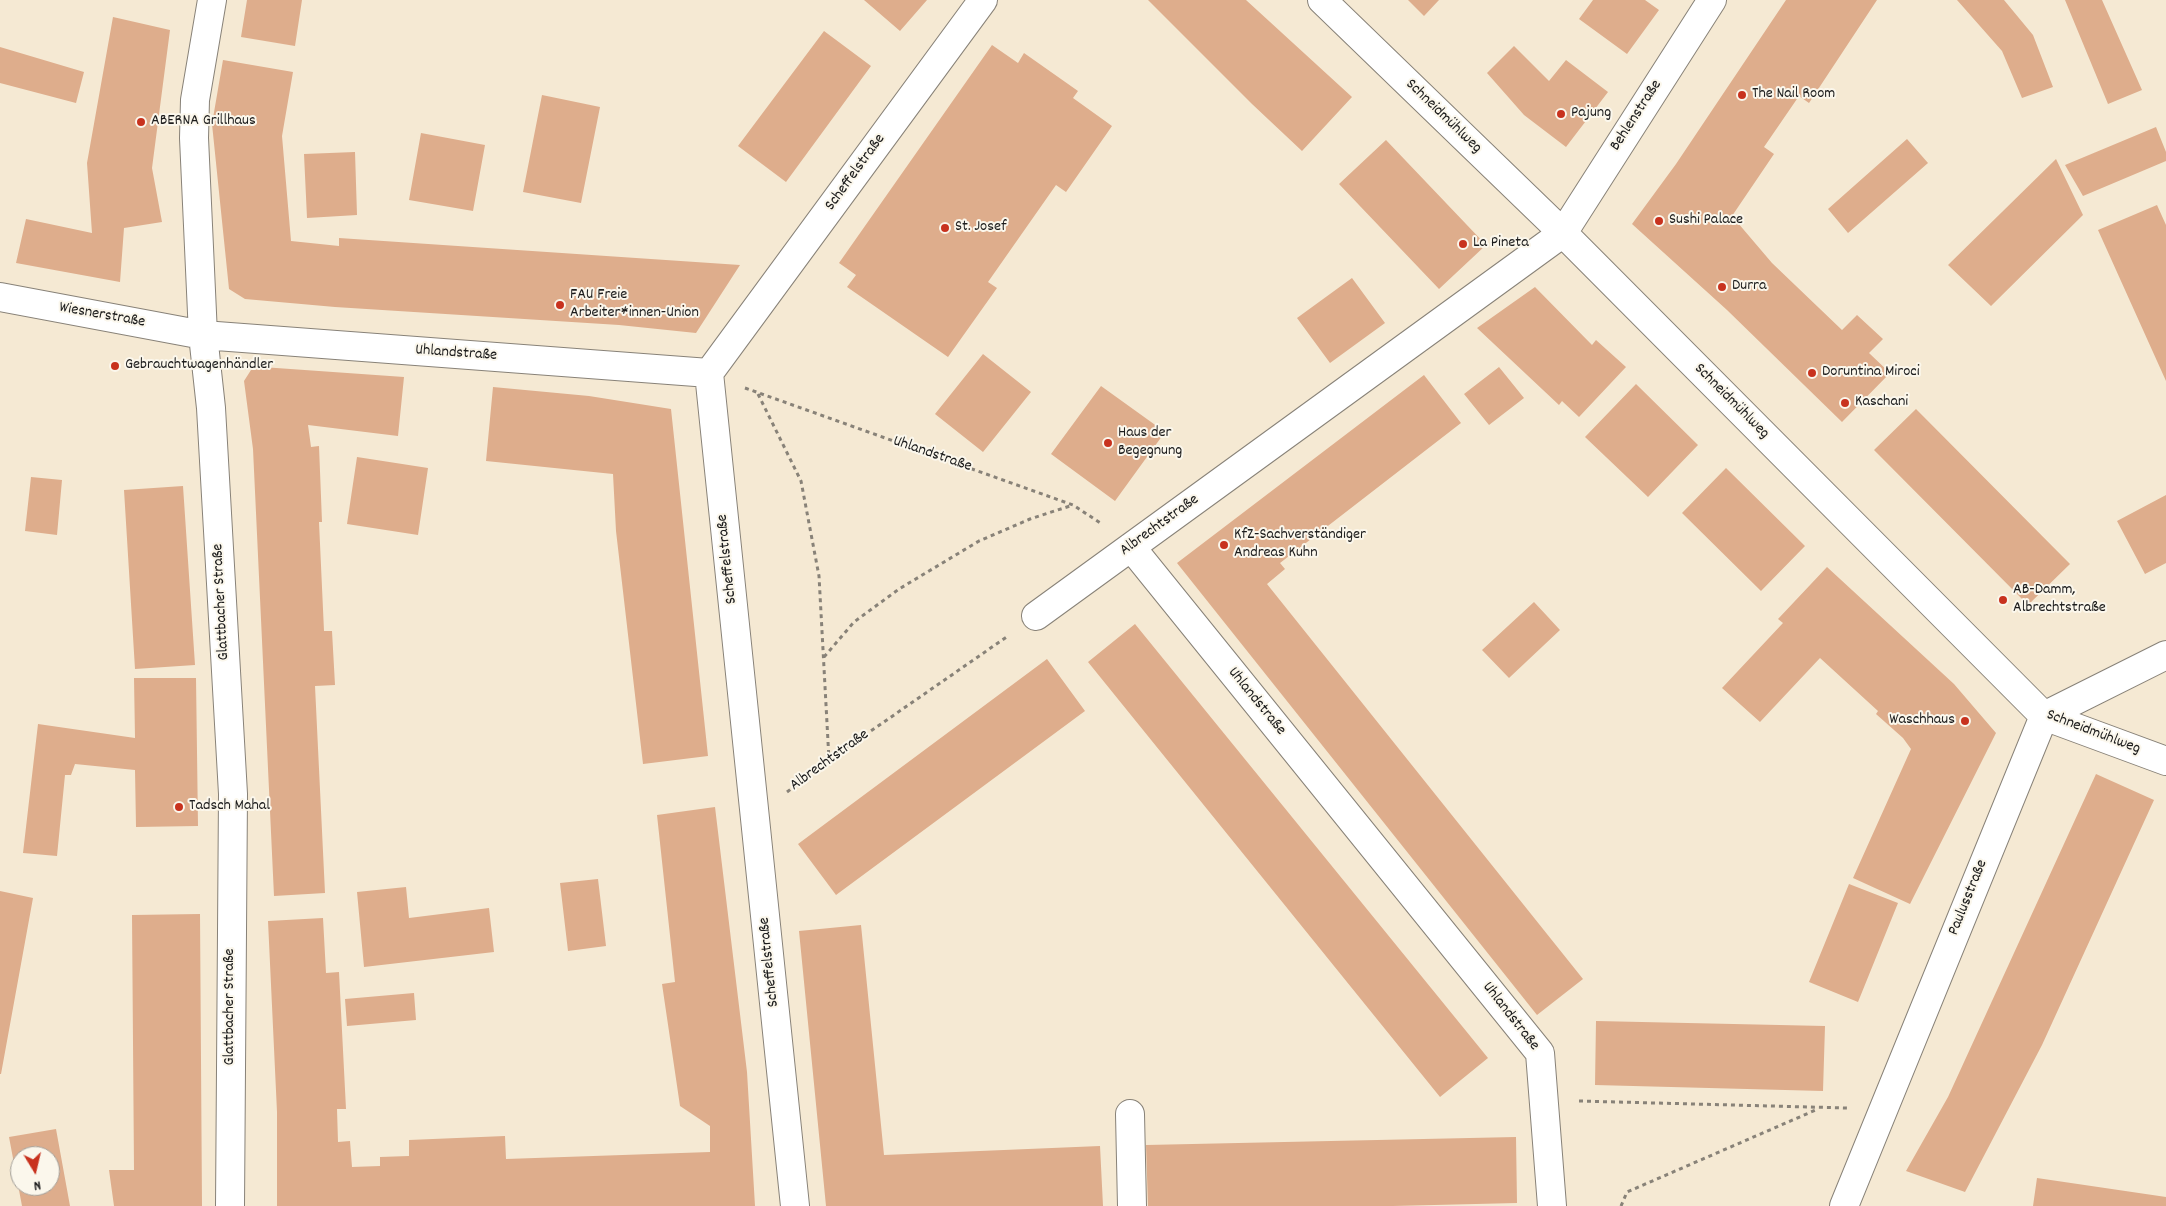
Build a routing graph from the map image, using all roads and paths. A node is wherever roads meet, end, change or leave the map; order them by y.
1 (212, 0) edge
2 (983, 0) edge
3 (1322, 0) edge
4 (1712, 0) edge
5 (1563, 233) junction
6 (0, 298) edge
7 (204, 335) junction
8 (709, 373) junction
9 (1074, 505) junction
10 (1131, 547) junction
11 (1036, 616) joint
12 (2166, 655) edge
13 (823, 658) junction
14 (2044, 716) junction
15 (829, 760) junction
16 (2166, 761) edge
17 (755, 817) junction
18 (1544, 1100) junction
19 (1821, 1108) junction
20 (1883, 1109) junction
21 (1130, 1114) dead end
22 (230, 1206) edge
23 (795, 1206) edge
24 (1132, 1206) edge
25 (1552, 1206) edge
26 (1621, 1206) edge
27 (1844, 1206) edge

1 - 7 street, Glattbacher Straße
2 - 8 street, Scheffelstraße
3 - 5 street, Schneidmühlweg
4 - 5 street, Behlenstraße
5 - 10 street, Albrechtstraße
5 - 14 street, Schneidmühlweg
6 - 7 street, Wiesnerstraße
7 - 8 street, Uhlandstraße
7 - 22 street, Glattbacher Straße
8 - 17 street, Scheffelstraße
9 - 10 path, Uhlandstraße
9 - 13 path
9 - 13 path, Uhlandstraße
10 - 11 street, Albrechtstraße
10 - 18 street, Uhlandstraße
11 - 15 path, Albrechtstraße
12 - 14 street
13 - 15 path
14 - 16 street, Schneidmühlweg
14 - 20 street, Paulusstraße
15 - 17 path, Albrechtstraße
17 - 23 street, Scheffelstraße
18 - 19 path
18 - 25 street, Uhlandstraße
19 - 20 path
19 - 26 path
20 - 27 street, Paulusstraße
21 - 24 street

